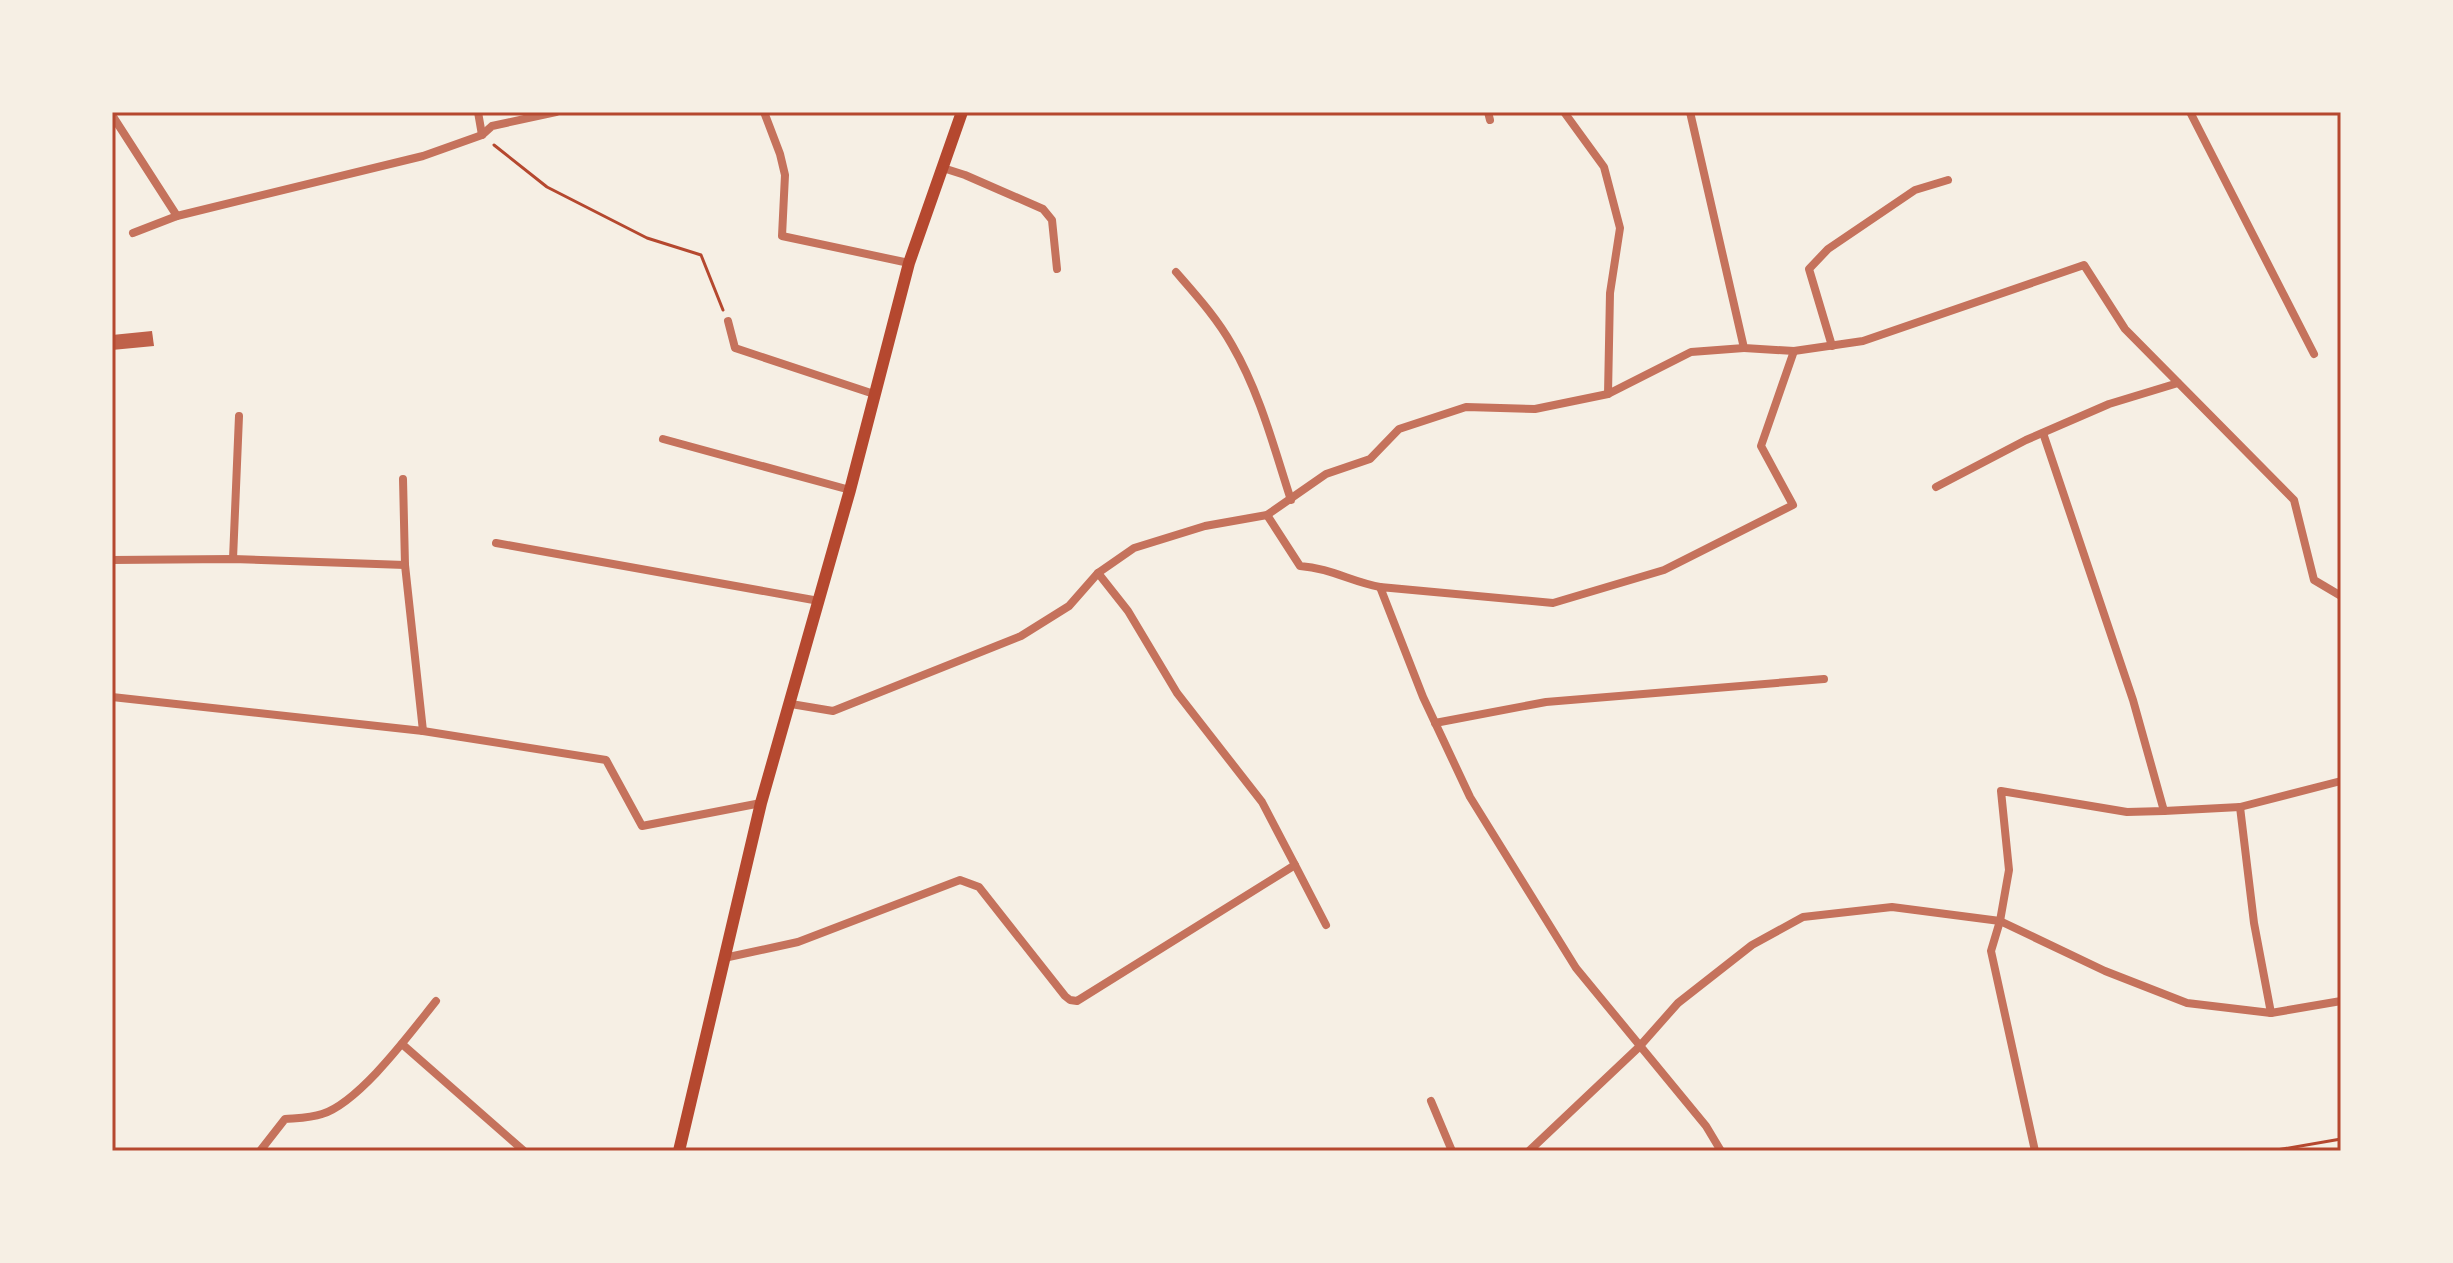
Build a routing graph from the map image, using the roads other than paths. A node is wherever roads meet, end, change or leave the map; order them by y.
1 (478, 112) edge
2 (556, 112) edge
3 (764, 112) edge
4 (962, 112) edge
5 (1564, 112) edge
6 (1690, 112) edge
7 (2190, 112) edge
8 (112, 115) edge
9 (482, 135) junction
10 (943, 168) junction
11 (1948, 180) dead end
12 (177, 216) junction
13 (133, 233) dead end
14 (909, 263) junction
15 (1057, 269) dead end
16 (1176, 272) dead end
17 (728, 321) road end
18 (1832, 346) junction
19 (1744, 348) junction
20 (1794, 351) junction
21 (2314, 354) dead end
22 (2178, 383) junction
23 (874, 394) junction
24 (1608, 394) junction
25 (239, 416) dead end
26 (2043, 433) junction
27 (663, 439) dead end
28 (403, 479) dead end
29 (1936, 487) dead end
30 (850, 490) junction
31 (1291, 500) junction
32 (1267, 515) junction
33 (496, 543) dead end
34 (233, 559) junction
35 (112, 560) edge
36 (405, 565) junction
37 (1098, 573) junction
38 (1380, 587) junction
39 (2341, 596) edge
40 (819, 601) junction
41 (1824, 679) dead end
42 (112, 697) edge
43 (791, 704) junction
44 (1435, 723) junction
45 (423, 731) junction
46 (2341, 781) edge
47 (761, 803) junction
48 (2240, 807) junction
49 (2164, 811) junction
50 (1295, 865) junction
51 (2000, 921) junction
52 (1326, 925) dead end
53 (724, 958) junction
54 (436, 1001) dead end
55 (2341, 1001) edge
56 (2271, 1013) junction
57 (402, 1044) junction
58 (1639, 1047) junction
59 (1431, 1101) dead end
60 (260, 1151) edge
61 (524, 1151) edge
62 (679, 1151) edge
63 (1452, 1151) edge
64 (1529, 1151) edge
65 (1721, 1151) edge
66 (2035, 1151) edge

1 - 9 street
2 - 9 street
3 - 14 street
4 - 10 main road
5 - 24 street
6 - 19 street
7 - 21 street
8 - 12 street
9 - 12 street
10 - 14 main road
10 - 15 street
11 - 18 street
12 - 13 street
14 - 23 main road
16 - 31 street
17 - 23 street
18 - 20 street
18 - 22 street
19 - 20 street
19 - 24 street
20 - 38 street
22 - 26 street
22 - 39 street
23 - 30 main road
24 - 31 street
25 - 34 street
26 - 29 street
26 - 49 street
27 - 30 street
28 - 36 street
30 - 40 main road
31 - 32 street
32 - 37 street
32 - 38 street
33 - 40 street
34 - 35 street
34 - 36 street
36 - 45 street
37 - 43 street
37 - 50 street
38 - 44 street
40 - 43 main road
41 - 44 street
42 - 45 street
43 - 47 main road
44 - 58 street
45 - 47 street
46 - 48 street
47 - 53 main road
48 - 49 street
48 - 56 street
49 - 51 street
50 - 52 street
50 - 53 street
51 - 56 street
51 - 58 street
51 - 66 street
53 - 62 main road
54 - 57 street
55 - 56 street
57 - 60 street
57 - 61 street
58 - 64 street
58 - 65 street
59 - 63 street

